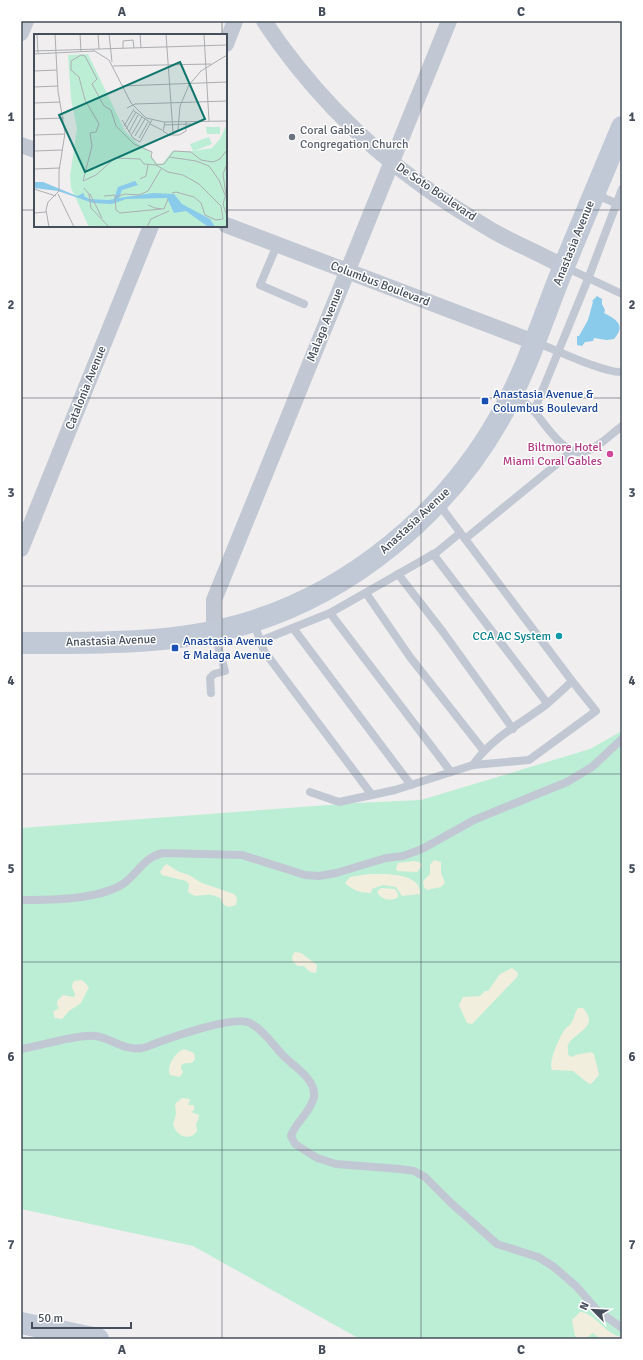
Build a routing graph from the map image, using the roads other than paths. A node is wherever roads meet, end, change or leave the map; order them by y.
1 (26, 21) edge
2 (235, 21) edge
3 (264, 21) edge
4 (449, 21) edge
5 (21, 33) edge
6 (227, 41) edge
7 (620, 138) edge
8 (21, 145) edge
9 (34, 150) edge
10 (391, 161) junction
11 (622, 189) edge
12 (594, 194) junction
13 (619, 205) edge
14 (227, 225) edge
15 (151, 227) edge
16 (277, 245) junction
17 (564, 267) junction
18 (346, 271) junction
19 (588, 279) junction
20 (622, 294) edge
21 (304, 304) dead end
22 (534, 342) junction
23 (558, 350) junction
24 (622, 372) edge
25 (512, 394) junction
26 (534, 411) junction
27 (622, 426) edge
28 (571, 450) junction
29 (438, 502) junction
30 (462, 536) junction
31 (21, 549) edge
32 (433, 554) junction
33 (398, 574) junction
34 (366, 593) junction
35 (330, 613) junction
36 (293, 628) junction
37 (214, 631) junction
38 (257, 631) junction
39 (21, 643) edge
40 (572, 681) junction
41 (210, 693) dead end
42 (547, 703) junction
43 (513, 729) junction
44 (622, 740) edge
45 (484, 751) junction
46 (473, 765) junction
47 (451, 772) junction
48 (411, 785) junction
49 (310, 792) dead end
50 (372, 795) junction
51 (21, 900) edge
52 (21, 1049) edge
53 (622, 1328) edge
54 (33, 1330) edge
55 (98, 1339) edge

1 - 5 street
2 - 6 street
3 - 10 street, De Soto Boulevard
4 - 10 street, Malaga Avenue
7 - 12 street, Anastasia Avenue
8 - 9 street
10 - 17 street, De Soto Boulevard
10 - 18 street, Malaga Avenue
11 - 13 lane
12 - 13 lane
12 - 17 street, Anastasia Avenue
13 - 19 lane
14 - 16 street, Columbus Boulevard
15 - 31 street, Catalonia Avenue
16 - 18 street, Columbus Boulevard
16 - 21 lane
17 - 19 lane
17 - 22 street, Anastasia Avenue
18 - 22 street, Columbus Boulevard
18 - 37 street, Malaga Avenue
19 - 20 lane
19 - 23 lane
22 - 23 lane
22 - 25 street, Anastasia Avenue
23 - 24 lane
23 - 26 lane
25 - 26 lane
25 - 29 street, Anastasia Avenue
26 - 28 lane
27 - 28 lane
28 - 30 lane
29 - 30 lane
29 - 38 street, Anastasia Avenue
30 - 32 lane
30 - 40 lane
32 - 33 lane
32 - 42 lane
33 - 34 lane
33 - 43 lane
34 - 35 lane
34 - 45 lane
35 - 36 lane
35 - 47 lane
36 - 38 lane
36 - 48 lane
37 - 38 street, Anastasia Avenue
37 - 39 street, Anastasia Avenue
37 - 41 lane
38 - 50 lane
40 - 42 lane
40 - 46 lane
42 - 43 lane
43 - 45 lane
44 - 51 lane
45 - 46 lane
46 - 47 lane
47 - 48 lane
48 - 50 lane
49 - 50 lane
52 - 53 lane
54 - 55 street

